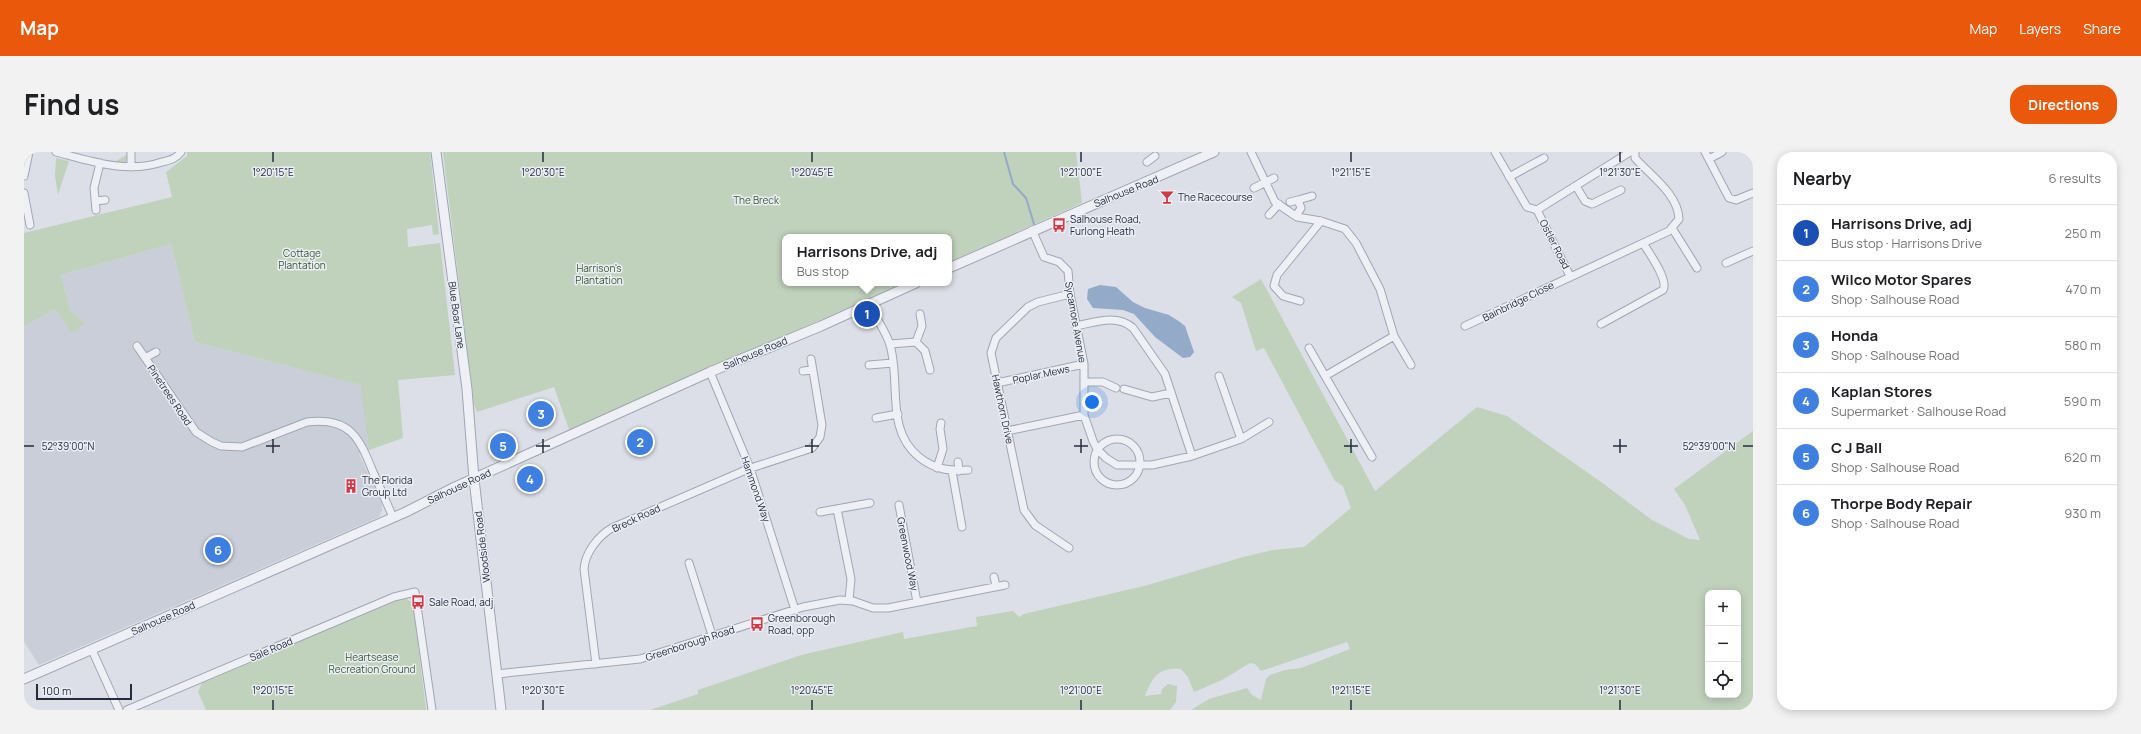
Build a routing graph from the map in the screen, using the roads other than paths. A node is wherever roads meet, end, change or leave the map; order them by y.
1 (30, 152) edge
2 (56, 152) edge
3 (131, 152) edge
4 (181, 152) edge
5 (436, 152) edge
6 (1214, 152) edge
7 (1251, 152) edge
8 (1495, 152) edge
9 (1630, 152) edge
10 (1635, 152) edge
11 (1705, 152) edge
12 (1722, 152) edge
13 (1156, 153) edge
14 (1544, 158) dead end
15 (1709, 159) junction
16 (1147, 162) dead end
17 (100, 163) junction
18 (131, 167) junction
19 (24, 176) edge
20 (1509, 177) junction
21 (1274, 178) dead end
22 (1266, 182) junction
23 (1576, 186) junction
24 (1254, 188) dead end
25 (1621, 190) dead end
26 (1753, 192) edge
27 (24, 193) edge
28 (1312, 196) dead end
29 (105, 200) dead end
30 (1298, 200) junction
31 (95, 201) junction
32 (1290, 202) dead end
33 (1279, 204) junction
34 (96, 210) dead end
35 (1537, 210) junction
36 (1269, 215) dead end
37 (1296, 216) junction
38 (1321, 221) junction
39 (30, 225) dead end
40 (1672, 228) junction
41 (1032, 230) junction
42 (1643, 243) junction
43 (1753, 251) edge
44 (1726, 263) dead end
45 (952, 267) edge
46 (1697, 268) dead end
47 (1570, 276) junction
48 (909, 286) edge
49 (1070, 294) junction
50 (1300, 301) dead end
51 (869, 304) junction
52 (920, 314) dead end
53 (1602, 324) dead end
54 (1076, 326) junction
55 (1465, 326) dead end
56 (1394, 336) junction
57 (916, 342) junction
58 (890, 344) junction
59 (137, 346) dead end
60 (1309, 348) dead end
61 (156, 352) dead end
62 (145, 358) junction
63 (811, 359) dead end
64 (893, 363) junction
65 (1084, 364) junction
66 (869, 365) dead end
67 (1412, 365) dead end
68 (812, 370) junction
69 (930, 370) dead end
70 (803, 371) dead end
71 (710, 372) junction
72 (1219, 376) dead end
73 (1324, 376) junction
74 (1084, 382) junction
75 (997, 383) junction
76 (1116, 388) dead end
77 (1124, 389) dead end
78 (1171, 393) junction
79 (898, 414) junction
80 (1084, 415) junction
81 (876, 418) dead end
82 (1269, 422) dead end
83 (941, 423) dead end
84 (1007, 431) junction
85 (1241, 439) junction
86 (1097, 449) junction
87 (1192, 456) junction
88 (1372, 457) dead end
89 (958, 462) dead end
90 (1140, 466) junction
91 (750, 468) junction
92 (937, 468) junction
93 (968, 470) dead end
94 (956, 471) junction
95 (474, 479) junction
96 (870, 502) dead end
97 (899, 505) dead end
98 (837, 509) junction
99 (820, 512) dead end
100 (393, 517) junction
101 (962, 527) dead end
102 (1069, 548) dead end
103 (689, 563) dead end
104 (994, 577) dead end
105 (1005, 585) dead end
106 (996, 586) junction
107 (849, 600) junction
108 (917, 602) junction
109 (794, 610) junction
110 (712, 635) junction
111 (92, 650) junction
112 (596, 664) junction
113 (497, 674) junction
114 (24, 679) edge
115 (119, 710) edge
116 (127, 710) edge
117 (432, 710) edge
118 (501, 710) edge

1 - 19 street
2 - 17 street
3 - 18 street
4 - 18 street
5 - 95 street, Blue Boar Lane
6 - 41 street, Salhouse Road
7 - 22 street
8 - 20 street
9 - 23 street, Ostler Road
10 - 40 street
11 - 15 street
12 - 15 street
13 - 16 street
14 - 20 street
15 - 26 street
17 - 18 street
17 - 31 street
20 - 35 street
21 - 22 street
22 - 24 street
22 - 33 street
23 - 25 street
23 - 35 street, Ostler Road
27 - 39 street
28 - 30 street
29 - 31 street
30 - 32 street
30 - 37 street
31 - 34 street
33 - 36 street
33 - 37 street
35 - 47 street, Ostler Road
37 - 38 street
38 - 50 street
38 - 56 street
40 - 42 street, Ostler Road
40 - 46 street
41 - 45 street, Salhouse Road
41 - 49 street, Sycamore Avenue
42 - 47 street, Ostler Road
42 - 53 street
43 - 44 street
47 - 55 street, Bainbridge Close
48 - 51 street, Salhouse Road
49 - 54 street, Sycamore Avenue
49 - 75 street, Hawthorn Drive
51 - 58 street
51 - 71 street, Salhouse Road
52 - 57 street
54 - 65 street, Sycamore Avenue
54 - 78 street
56 - 67 street
56 - 73 street
57 - 58 street
57 - 69 street
58 - 64 street
59 - 62 street, Pinetrees Road
60 - 73 street
61 - 62 street, Pinetrees Road
62 - 100 street, Pinetrees Road
63 - 68 street
64 - 66 street
64 - 79 street
65 - 74 street, Sycamore Avenue
65 - 75 street, Poplar Mews
68 - 70 street
68 - 91 street, Breck Road
71 - 91 street, Hammond Way
71 - 95 street, Salhouse Road
72 - 85 street
73 - 88 street
74 - 76 street
74 - 80 street, Sycamore Avenue
75 - 84 street, Hawthorn Drive
77 - 78 street
78 - 87 street
79 - 81 street
79 - 92 street
80 - 84 street
80 - 86 street, Sycamore Avenue
82 - 85 street, Sycamore Avenue
83 - 92 street
84 - 102 street, Hawthorn Drive
85 - 87 street, Sycamore Avenue
86 - 90 street, Sycamore Avenue
86 - 90 street
86 - 90 street
87 - 90 street, Sycamore Avenue
89 - 94 street
91 - 109 street, Hammond Way
91 - 112 street, Breck Road
92 - 94 street
93 - 94 street
94 - 101 street
95 - 100 street, Salhouse Road
95 - 113 street, Woodside Road
96 - 98 street
97 - 108 street, Greenwood Way
98 - 99 street
98 - 107 street
100 - 111 street, Salhouse Road
103 - 110 street
104 - 106 street
105 - 106 street, Greenborough Road
106 - 108 street, Greenborough Road
107 - 108 street, Greenborough Road
107 - 109 street, Greenborough Road
109 - 110 street, Greenborough Road
110 - 112 street, Greenborough Road
111 - 114 street, Salhouse Road
111 - 115 street
112 - 113 street, Greenborough Road
113 - 118 street, Woodside Road
116 - 117 street, Sale Road

